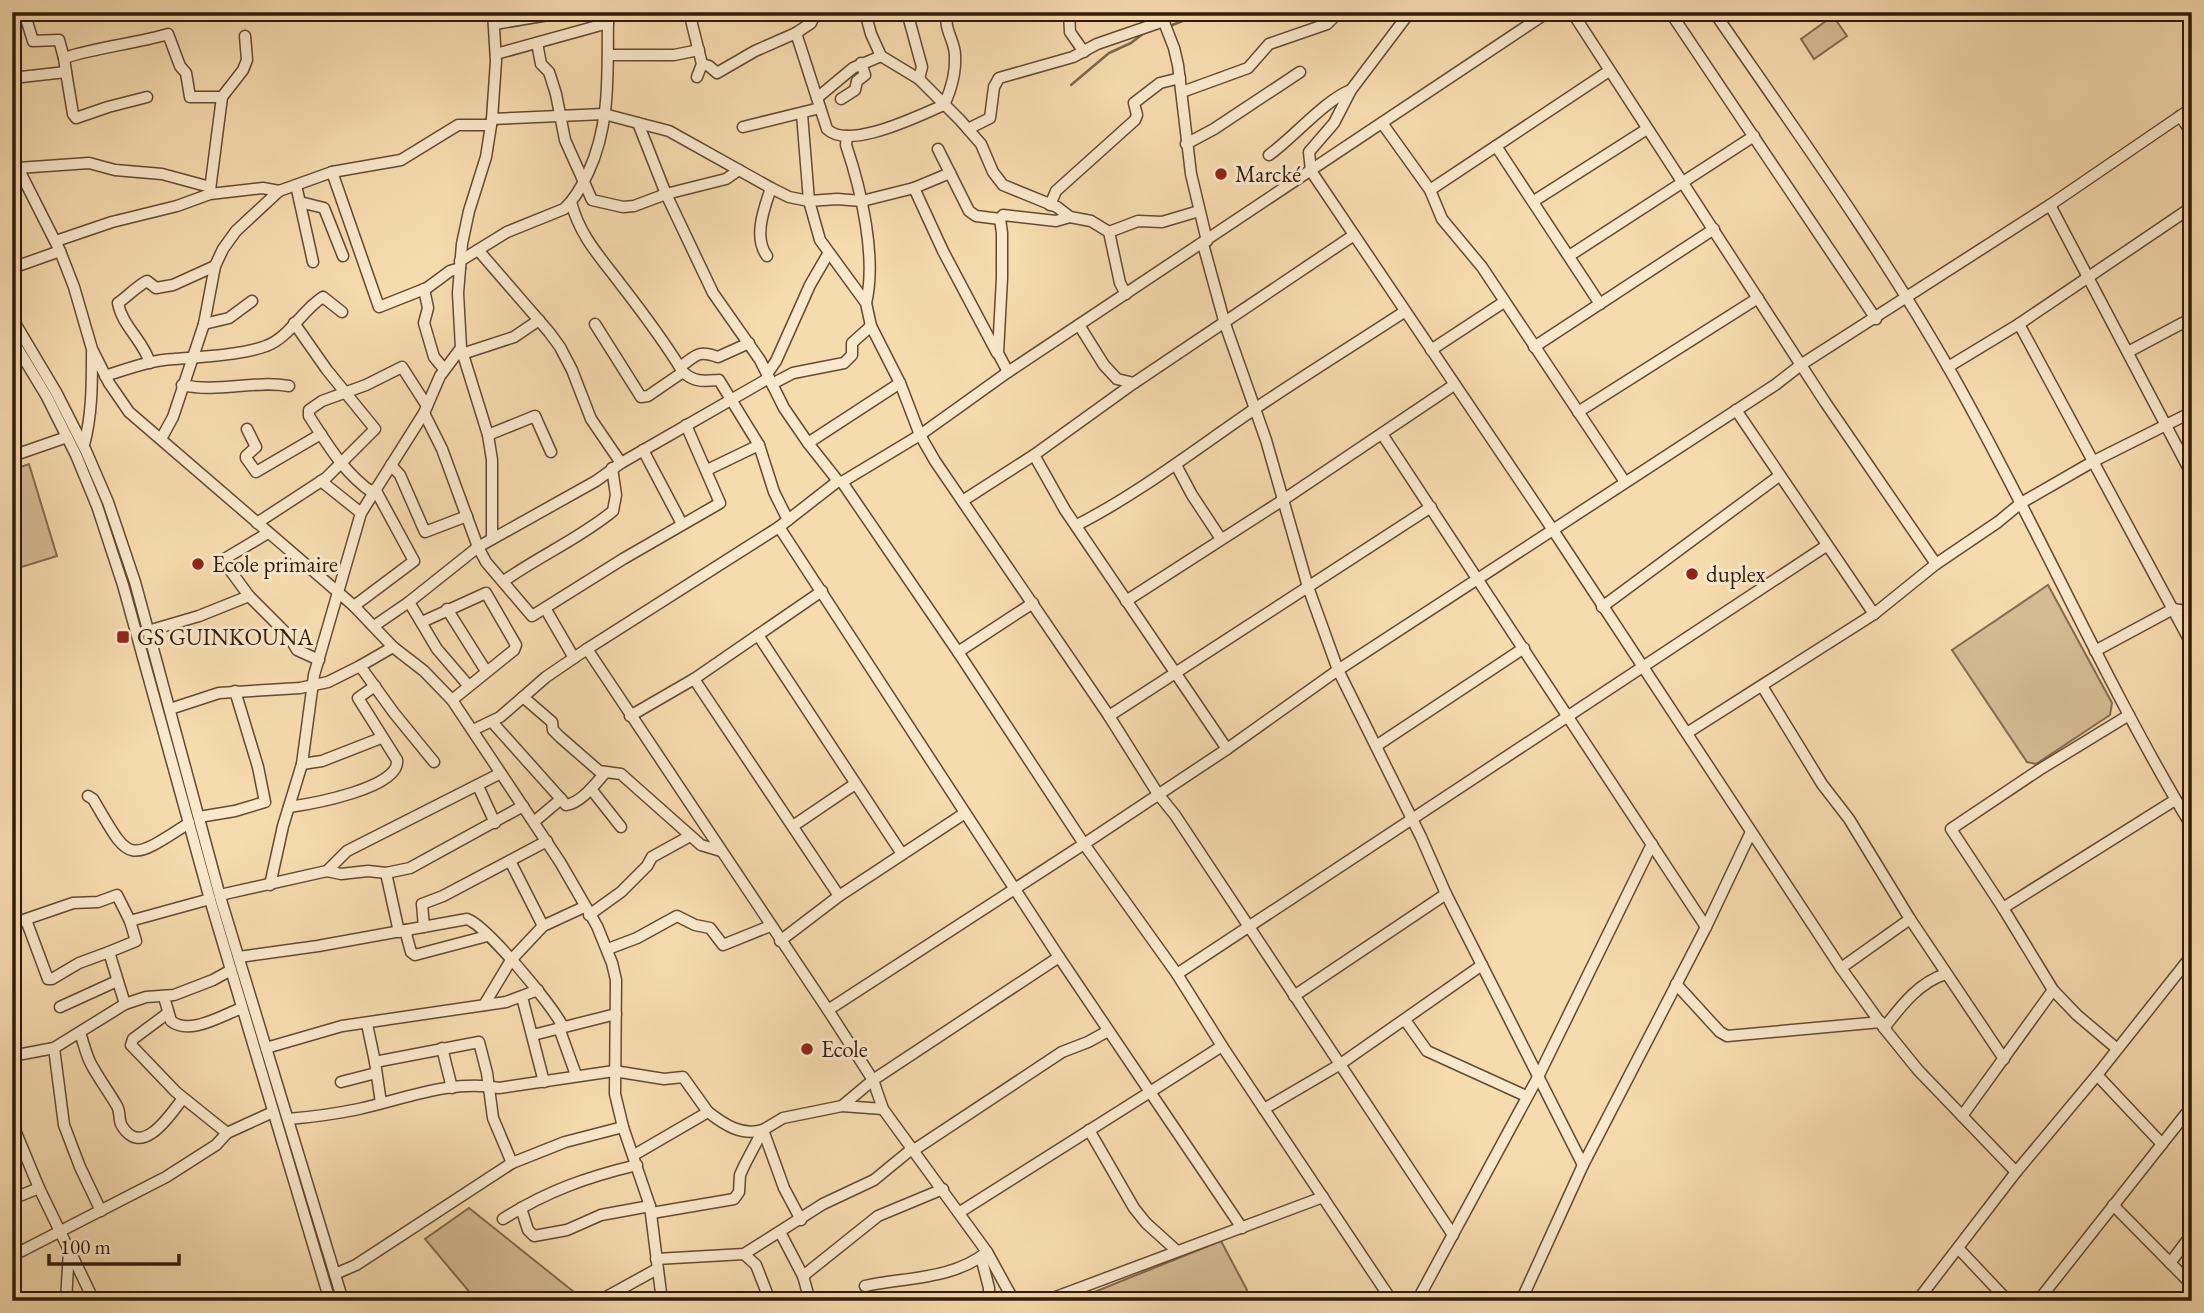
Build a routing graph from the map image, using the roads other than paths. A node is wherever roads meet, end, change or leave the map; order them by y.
1 (24, 12) edge
2 (493, 12) edge
3 (566, 12) edge
4 (689, 12) edge
5 (816, 12) edge
6 (864, 12) edge
7 (907, 12) edge
8 (948, 12) edge
9 (1069, 12) edge
10 (1339, 12) edge
11 (1410, 12) edge
12 (1548, 12) edge
13 (1572, 12) edge
14 (1670, 12) edge
15 (1714, 12) edge
16 (1162, 17) edge
17 (608, 18) edge
18 (495, 24) junction
19 (796, 33) junction
20 (245, 36) dead end
21 (537, 43) junction
22 (699, 50) junction
23 (1084, 52) junction
24 (496, 54) junction
25 (609, 55) junction
26 (881, 56) junction
27 (64, 58) junction
28 (702, 64) junction
29 (860, 64) junction
30 (1609, 71) junction
31 (66, 72) junction
32 (1300, 72) dead end
33 (697, 77) dead end
34 (12, 78) edge
35 (1180, 78) junction
36 (919, 79) junction
37 (1351, 90) junction
38 (1182, 92) junction
39 (147, 97) dead end
40 (222, 97) junction
41 (841, 99) dead end
42 (818, 103) junction
43 (944, 105) junction
44 (2192, 108) edge
45 (604, 114) junction
46 (802, 114) junction
47 (562, 116) junction
48 (2180, 116) junction
49 (491, 122) junction
50 (638, 123) junction
51 (1382, 123) junction
52 (743, 127) dead end
53 (1647, 128) junction
54 (968, 129) junction
55 (2192, 132) edge
56 (847, 136) junction
57 (1754, 136) junction
58 (1186, 144) junction
59 (1496, 146) junction
60 (937, 149) dead end
61 (12, 156) edge
62 (1269, 156) dead end
63 (18, 168) junction
64 (739, 170) junction
65 (1311, 171) junction
66 (332, 172) junction
67 (950, 173) junction
68 (1682, 182) junction
69 (583, 183) junction
70 (296, 184) junction
71 (771, 188) junction
72 (914, 188) junction
73 (210, 190) junction
74 (1430, 190) junction
75 (279, 191) junction
76 (666, 194) junction
77 (809, 201) junction
78 (862, 201) junction
79 (1534, 201) junction
80 (300, 202) junction
81 (571, 202) junction
82 (1050, 205) junction
83 (2050, 205) junction
84 (2192, 207) edge
85 (1199, 211) junction
86 (1070, 217) junction
87 (1000, 219) junction
88 (1714, 229) junction
89 (1109, 232) junction
90 (1354, 235) junction
91 (1205, 243) junction
92 (58, 246) junction
93 (478, 250) junction
94 (828, 254) junction
95 (343, 256) dead end
96 (767, 256) dead end
97 (1569, 256) junction
98 (313, 262) dead end
99 (460, 265) junction
100 (215, 266) junction
101 (12, 268) edge
102 (2089, 276) junction
103 (424, 289) junction
104 (1126, 294) junction
105 (1906, 298) junction
106 (1758, 299) junction
107 (252, 301) dead end
108 (1504, 302) junction
109 (866, 303) junction
110 (1600, 304) junction
111 (342, 312) dead end
112 (1404, 312) junction
113 (2192, 318) edge
114 (1876, 319) junction
115 (539, 320) junction
116 (294, 323) junction
117 (204, 324) junction
118 (595, 324) dead end
119 (1225, 324) junction
120 (2019, 324) junction
121 (14, 325) edge
122 (1079, 325) junction
123 (871, 326) junction
124 (12, 339) edge
125 (749, 343) junction
126 (1534, 347) junction
127 (92, 349) junction
128 (1431, 350) junction
129 (461, 351) junction
130 (2128, 352) junction
131 (998, 354) junction
132 (191, 359) junction
133 (150, 363) junction
134 (1802, 364) junction
135 (1948, 367) junction
136 (444, 369) junction
137 (681, 369) junction
138 (1008, 372) junction
139 (105, 376) junction
140 (769, 379) junction
141 (900, 383) junction
142 (1134, 383) junction
143 (182, 385) junction
144 (1454, 385) junction
145 (289, 386) dead end
146 (345, 394) junction
147 (732, 399) junction
148 (1255, 409) junction
149 (425, 410) junction
150 (1736, 410) junction
151 (1578, 412) junction
152 (2192, 412) edge
153 (686, 425) junction
154 (2165, 425) junction
155 (247, 429) dead end
156 (1382, 434) junction
157 (321, 435) junction
158 (488, 435) junction
159 (920, 435) junction
160 (67, 437) junction
161 (161, 439) junction
162 (808, 443) junction
163 (84, 445) junction
164 (759, 445) junction
165 (643, 450) junction
166 (551, 452) dead end
167 (1034, 455) junction
168 (12, 456) edge
169 (2094, 461) junction
170 (341, 465) junction
171 (391, 465) junction
172 (1176, 465) junction
173 (616, 466) junction
174 (707, 470) junction
175 (1779, 475) junction
176 (2192, 475) edge
177 (321, 481) junction
178 (840, 481) junction
179 (1625, 482) junction
180 (374, 491) junction
181 (964, 500) junction
182 (1283, 500) junction
183 (2021, 503) junction
184 (1432, 507) junction
185 (361, 513) junction
186 (467, 516) junction
187 (257, 523) junction
188 (783, 523) junction
189 (682, 524) junction
190 (1077, 525) junction
191 (1553, 530) junction
192 (268, 533) junction
193 (492, 539) junction
194 (1221, 539) junction
195 (1826, 546) junction
196 (478, 547) junction
197 (1936, 564) junction
198 (1478, 579) junction
199 (504, 581) junction
200 (1308, 587) junction
201 (822, 591) junction
202 (339, 594) junction
203 (249, 596) junction
204 (1126, 601) junction
205 (409, 602) junction
206 (1033, 603) junction
207 (354, 606) junction
208 (1602, 607) junction
209 (545, 608) junction
210 (447, 609) junction
211 (2173, 609) junction
212 (2192, 612) edge
213 (1874, 614) junction
214 (422, 622) junction
215 (374, 626) junction
216 (148, 631) junction
217 (758, 635) junction
218 (2192, 645) edge
219 (393, 647) junction
220 (1524, 648) junction
221 (587, 649) junction
222 (2095, 651) junction
223 (958, 652) junction
224 (574, 658) junction
225 (319, 660) junction
226 (360, 666) junction
227 (1643, 666) junction
228 (1338, 670) junction
229 (486, 671) junction
230 (1176, 673) junction
231 (694, 679) junction
232 (468, 685) junction
233 (312, 686) junction
234 (375, 686) junction
235 (1762, 686) junction
236 (236, 691) junction
237 (523, 697) junction
238 (452, 700) junction
239 (170, 709) junction
240 (2129, 715) junction
241 (631, 716) junction
242 (1109, 716) junction
243 (1569, 716) junction
244 (492, 722) junction
245 (473, 730) junction
246 (1687, 733) junction
247 (381, 738) junction
248 (1376, 746) junction
249 (1227, 749) junction
250 (434, 762) dead end
251 (302, 764) junction
252 (606, 773) junction
253 (499, 774) junction
254 (855, 783) junction
255 (478, 786) junction
256 (591, 789) junction
257 (1158, 794) junction
258 (88, 796) dead end
259 (561, 799) junction
260 (2175, 800) junction
261 (523, 806) junction
262 (289, 807) junction
263 (965, 813) junction
264 (199, 817) junction
265 (1412, 820) junction
266 (535, 821) junction
267 (495, 823) junction
268 (189, 824) junction
269 (793, 826) junction
270 (2191, 826) edge
271 (621, 827) dead end
272 (1751, 832) junction
273 (690, 836) junction
274 (547, 841) junction
275 (1084, 844) junction
276 (1652, 844) junction
277 (721, 852) junction
278 (902, 854) junction
279 (510, 861) junction
280 (327, 871) junction
281 (386, 873) junction
282 (270, 885) junction
283 (1016, 889) junction
284 (1446, 894) junction
285 (839, 896) junction
286 (215, 897) junction
287 (2003, 908) junction
288 (587, 911) junction
289 (26, 919) junction
290 (1910, 919) junction
291 (130, 921) junction
292 (12, 924) edge
293 (543, 926) junction
294 (770, 926) junction
295 (1706, 926) junction
296 (424, 927) junction
297 (1250, 929) junction
298 (402, 931) junction
299 (487, 936) junction
300 (780, 941) junction
301 (608, 949) junction
302 (108, 953) junction
303 (2192, 955) edge
304 (239, 957) junction
305 (1059, 957) junction
306 (510, 960) junction
307 (1482, 965) junction
308 (1841, 968) junction
309 (231, 970) junction
310 (1947, 974) junction
311 (1177, 975) junction
312 (117, 981) junction
313 (1676, 984) junction
314 (538, 990) junction
315 (2053, 990) junction
316 (522, 996) junction
317 (1294, 996) junction
318 (164, 997) junction
319 (125, 1004) junction
320 (484, 1005) junction
321 (60, 1007) dead end
322 (242, 1008) junction
323 (828, 1010) junction
324 (168, 1013) junction
325 (616, 1014) junction
326 (1405, 1020) junction
327 (367, 1024) junction
328 (1882, 1025) junction
329 (561, 1027) junction
330 (1108, 1031) junction
331 (80, 1033) junction
332 (533, 1035) junction
333 (1222, 1046) junction
334 (54, 1048) junction
335 (266, 1048) junction
336 (442, 1048) junction
337 (2116, 1048) junction
338 (12, 1056) edge
339 (2004, 1059) junction
340 (1339, 1065) junction
341 (375, 1068) junction
342 (614, 1071) junction
343 (576, 1075) junction
344 (2097, 1075) junction
345 (1538, 1077) junction
346 (873, 1080) junction
347 (341, 1082) dead end
348 (544, 1082) junction
349 (489, 1085) junction
350 (452, 1087) junction
351 (1150, 1093) junction
352 (1526, 1096) junction
353 (183, 1098) junction
354 (380, 1103) junction
355 (842, 1106) junction
356 (2192, 1106) edge
357 (883, 1108) junction
358 (1264, 1109) junction
359 (274, 1112) junction
360 (708, 1112) junction
361 (1962, 1116) junction
362 (288, 1119) junction
363 (12, 1123) edge
364 (622, 1127) junction
365 (762, 1130) junction
366 (1089, 1130) junction
367 (228, 1133) junction
368 (2161, 1144) junction
369 (914, 1149) junction
370 (636, 1160) junction
371 (512, 1163) junction
372 (1583, 1165) junction
373 (2016, 1172) junction
374 (39, 1188) junction
375 (943, 1189) junction
376 (1323, 1197) junction
377 (12, 1199) edge
378 (2113, 1205) junction
379 (522, 1208) junction
380 (651, 1210) junction
381 (102, 1211) junction
382 (960, 1212) junction
383 (503, 1219) dead end
384 (800, 1220) junction
385 (1242, 1228) junction
386 (60, 1231) junction
387 (780, 1232) junction
388 (2192, 1234) edge
389 (1453, 1235) junction
390 (1958, 1248) junction
391 (69, 1250) junction
392 (1177, 1251) junction
393 (744, 1254) junction
394 (984, 1254) junction
395 (12, 1256) edge
396 (2170, 1263) junction
397 (657, 1264) junction
398 (335, 1274) junction
399 (803, 1276) junction
400 (2192, 1285) edge
401 (865, 1286) dead end
402 (614, 1297) edge
403 (66, 1300) edge
404 (37, 1301) edge
405 (94, 1301) edge
406 (330, 1301) edge
407 (343, 1301) edge
408 (599, 1301) edge
409 (662, 1301) edge
410 (770, 1301) edge
411 (810, 1301) edge
412 (989, 1301) edge
413 (1014, 1301) edge
414 (1045, 1301) edge
415 (1392, 1301) edge
416 (1417, 1301) edge
417 (1521, 1301) edge
418 (1917, 1301) edge
419 (2008, 1301) edge
420 (2038, 1301) edge

1 - 27 street
2 - 18 street
3 - 18 street
4 - 22 street
5 - 19 street
6 - 26 street
7 - 36 street
8 - 43 street
9 - 23 street
10 - 38 street
11 - 37 street
12 - 51 street
13 - 30 street
14 - 57 street
15 - 105 street
16 - 23 street
16 - 35 street
17 - 21 street
17 - 25 street
18 - 24 street
19 - 28 street
19 - 42 street
20 - 40 street
21 - 24 street
21 - 47 street
22 - 25 street
22 - 28 street
23 - 54 street
24 - 49 street
25 - 45 street
26 - 29 street
26 - 36 street
27 - 31 street
27 - 40 street
28 - 33 street
29 - 41 street
29 - 42 street
30 - 53 street
30 - 59 street
31 - 34 street
31 - 39 street
32 - 58 street
35 - 38 street
35 - 82 street
36 - 43 street
37 - 62 street
37 - 65 street
38 - 58 street
40 - 73 street
42 - 46 street
42 - 56 street
43 - 54 street
43 - 56 street
44 - 48 street
45 - 47 street
45 - 50 street
45 - 69 street
46 - 52 street
46 - 77 street
47 - 49 street
47 - 69 street
48 - 55 street
48 - 83 street
49 - 66 street
49 - 99 street
50 - 64 street
50 - 76 street
51 - 65 street
51 - 74 street
53 - 68 street
53 - 79 street
54 - 82 street
56 - 78 street
57 - 68 street
57 - 114 street
58 - 85 street
59 - 74 street
59 - 79 street
60 - 67 street
61 - 63 street
63 - 73 street
63 - 92 street
64 - 71 street
64 - 76 street
65 - 90 street
65 - 91 street
66 - 70 street
66 - 103 street
67 - 72 street
67 - 87 street
68 - 88 street
68 - 97 street
69 - 76 street
69 - 81 street
70 - 75 street
70 - 80 street
71 - 77 street
71 - 96 street
72 - 78 street
72 - 131 street
73 - 75 street
73 - 92 street
74 - 108 street
75 - 100 street
76 - 125 street
77 - 78 street
77 - 94 street
78 - 109 street
79 - 97 street
80 - 95 street
80 - 98 street
81 - 93 street
81 - 137 street
82 - 86 street
83 - 102 street
83 - 105 street
84 - 102 street
85 - 89 street
85 - 91 street
86 - 87 street
86 - 89 street
87 - 131 street
88 - 106 street
88 - 110 street
89 - 104 street
90 - 112 street
90 - 119 street
91 - 104 street
91 - 119 street
92 - 101 street
92 - 127 street
93 - 99 street
93 - 115 street
94 - 109 street
94 - 140 street
97 - 110 street
99 - 103 street
99 - 129 street
100 - 117 street
100 - 133 street
102 - 120 street
102 - 130 street
103 - 136 street
104 - 122 street
105 - 114 street
105 - 135 street
106 - 134 street
106 - 151 street
107 - 117 street
108 - 126 street
108 - 128 street
109 - 123 street
110 - 126 street
111 - 116 street
112 - 128 street
112 - 148 street
113 - 130 street
114 - 134 street
115 - 129 street
115 - 173 street
116 - 132 street
116 - 146 street
117 - 132 street
118 - 137 street
119 - 142 street
119 - 148 street
120 - 135 street
120 - 169 street
121 - 163 street
122 - 138 street
122 - 142 street
123 - 140 street
123 - 141 street
124 - 160 street
125 - 137 street
125 - 140 street
126 - 151 street
127 - 139 street
127 - 163 street
128 - 144 street
129 - 136 street
129 - 158 street
130 - 154 street
131 - 138 street
132 - 133 street
132 - 143 street
133 - 139 street
134 - 150 street
134 - 197 street
135 - 183 street
136 - 149 street
137 - 147 street
138 - 159 street
139 - 161 street
140 - 147 street
140 - 162 street
141 - 159 street
141 - 162 street
142 - 167 street
143 - 145 street
143 - 161 street
144 - 156 street
144 - 191 street
146 - 149 street
146 - 157 street
146 - 170 street
147 - 153 street
147 - 164 street
148 - 172 street
148 - 182 street
149 - 171 street
149 - 186 street
150 - 175 street
150 - 179 street
151 - 179 street
152 - 154 street
153 - 165 street
153 - 174 street
154 - 169 street
154 - 176 street
155 - 157 street
156 - 182 street
156 - 184 street
157 - 170 street
158 - 166 street
158 - 193 street
159 - 178 street
159 - 181 street
160 - 168 street
160 - 268 street
161 - 187 street
162 - 178 street
163 - 216 street
164 - 174 street
164 - 188 street
165 - 173 street
165 - 189 street
167 - 181 street
167 - 190 street
169 - 183 street
169 - 211 street
170 - 177 street
170 - 180 street
171 - 180 street
171 - 186 street
172 - 190 street
172 - 194 street
173 - 193 street
173 - 199 street
174 - 189 street
175 - 195 street
175 - 208 street
177 - 185 street
177 - 187 street
178 - 188 street
178 - 223 street
179 - 191 street
180 - 185 street
180 - 207 street
181 - 206 street
182 - 194 street
182 - 200 street
183 - 197 street
183 - 222 street
184 - 198 street
184 - 200 street
185 - 202 street
186 - 196 street
187 - 192 street
188 - 201 street
188 - 221 street
189 - 209 street
190 - 204 street
191 - 198 street
191 - 208 street
192 - 202 street
192 - 203 street
193 - 196 street
194 - 204 street
195 - 213 street
195 - 227 street
196 - 199 street
196 - 205 street
197 - 213 street
198 - 220 street
198 - 228 street
199 - 209 street
200 - 228 street
200 - 230 street
201 - 217 street
201 - 263 street
202 - 207 street
202 - 225 street
203 - 216 street
203 - 225 street
204 - 230 street
205 - 214 street
205 - 215 street
206 - 223 street
206 - 242 street
207 - 215 street
208 - 227 street
209 - 224 street
210 - 214 street
210 - 229 street
210 - 229 street
211 - 212 street
211 - 218 street
211 - 222 street
213 - 235 street
214 - 232 street
215 - 219 street
216 - 239 street
217 - 231 street
217 - 254 street
219 - 226 street
219 - 238 street
220 - 243 street
220 - 248 street
221 - 224 street
221 - 241 street
222 - 240 street
223 - 275 street
224 - 237 street
225 - 233 street
226 - 233 street
226 - 234 street
227 - 243 street
227 - 246 street
228 - 248 street
228 - 249 street
229 - 232 street
230 - 242 street
230 - 249 street
231 - 241 street
231 - 269 street
232 - 238 street
233 - 236 street
233 - 251 street
234 - 247 street
234 - 250 street
235 - 246 street
235 - 290 street
236 - 239 street
236 - 264 street
237 - 244 street
237 - 252 street
238 - 245 street
239 - 264 street
240 - 260 street
240 - 287 street
241 - 277 street
242 - 257 street
243 - 265 street
243 - 276 street
244 - 245 street
244 - 259 street
245 - 253 street
246 - 272 street
247 - 251 street
247 - 262 street
248 - 265 street
249 - 257 street
251 - 262 street
252 - 256 street
252 - 273 street
253 - 255 street
253 - 261 street
254 - 269 street
254 - 278 street
255 - 267 street
255 - 280 street
256 - 259 street
256 - 271 street
257 - 275 street
257 - 297 street
258 - 268 street
259 - 266 street
260 - 270 street
260 - 287 street
261 - 266 street
261 - 267 street
262 - 282 street
263 - 278 street
263 - 283 street
264 - 286 street
265 - 284 street
265 - 297 street
266 - 274 street
267 - 281 street
268 - 286 street
269 - 285 street
272 - 295 street
272 - 308 street
273 - 277 street
273 - 288 street
274 - 279 street
274 - 288 street
275 - 283 street
275 - 311 street
276 - 295 street
276 - 345 street
277 - 294 street
278 - 285 street
279 - 293 street
279 - 296 street
280 - 281 street
280 - 282 street
281 - 298 street
282 - 286 street
283 - 305 street
283 - 323 street
284 - 307 street
284 - 317 street
285 - 300 street
286 - 291 street
286 - 304 street
286 - 309 street
287 - 315 street
288 - 293 street
288 - 301 street
289 - 291 street
289 - 292 street
289 - 302 street
290 - 308 street
290 - 310 street
291 - 302 street
293 - 306 street
294 - 300 street
294 - 301 street
295 - 313 street
296 - 298 street
296 - 299 street
297 - 311 street
297 - 317 street
298 - 299 street
298 - 304 street
299 - 306 street
300 - 323 street
301 - 325 street
302 - 312 street
303 - 337 street
304 - 335 street
305 - 330 street
305 - 346 street
306 - 314 street
306 - 320 street
307 - 326 street
307 - 345 street
308 - 328 street
309 - 318 street
309 - 322 street
310 - 328 street
310 - 339 street
311 - 333 street
312 - 319 street
312 - 321 street
313 - 328 street
313 - 372 street
314 - 316 street
314 - 329 street
315 - 337 street
315 - 339 street
316 - 320 street
316 - 332 street
317 - 340 street
318 - 319 street
318 - 324 street
319 - 331 street
320 - 327 street
322 - 324 street
322 - 359 street
323 - 346 street
324 - 353 street
325 - 329 street
325 - 342 street
326 - 340 street
326 - 352 street
327 - 335 street
327 - 341 street
328 - 361 street
329 - 332 street
329 - 343 street
330 - 351 street
330 - 369 street
331 - 334 street
331 - 353 street
332 - 348 street
333 - 351 street
333 - 358 street
334 - 338 street
334 - 381 street
335 - 362 street
336 - 341 street
336 - 349 street
336 - 350 street
337 - 344 street
339 - 361 street
340 - 358 street
340 - 389 street
341 - 347 street
341 - 354 street
342 - 343 street
342 - 360 street
342 - 364 street
343 - 348 street
344 - 368 street
344 - 373 street
345 - 352 street
345 - 372 street
346 - 355 street
346 - 357 street
348 - 349 street
349 - 350 street
349 - 371 street
350 - 354 street
351 - 366 street
351 - 385 street
352 - 389 street
353 - 367 street
354 - 362 street
355 - 357 street
355 - 365 street
356 - 368 street
357 - 369 street
358 - 376 street
359 - 367 street
359 - 406 street
360 - 365 street
360 - 370 street
361 - 373 street
362 - 398 street
363 - 374 street
364 - 370 street
364 - 371 street
365 - 380 street
365 - 384 street
366 - 382 street
366 - 392 street
367 - 381 street
368 - 378 street
369 - 375 street
369 - 384 street
370 - 379 street
370 - 380 street
371 - 398 street
372 - 417 street
373 - 390 street
374 - 377 street
374 - 386 street
375 - 382 street
375 - 399 street
376 - 385 street
376 - 415 street
378 - 396 street
378 - 420 street
379 - 380 street
379 - 383 street
380 - 397 street
381 - 386 street
382 - 394 street
384 - 387 street
385 - 392 street
386 - 391 street
386 - 395 street
387 - 393 street
387 - 399 street
388 - 396 street
389 - 416 street
390 - 418 street
390 - 419 street
391 - 403 street
391 - 405 street
392 - 414 street
393 - 397 street
393 - 410 street
394 - 401 street
394 - 412 street
394 - 413 street
396 - 400 street
397 - 402 street
397 - 409 street
398 - 407 street
399 - 411 street
402 - 408 street
403 - 404 street

